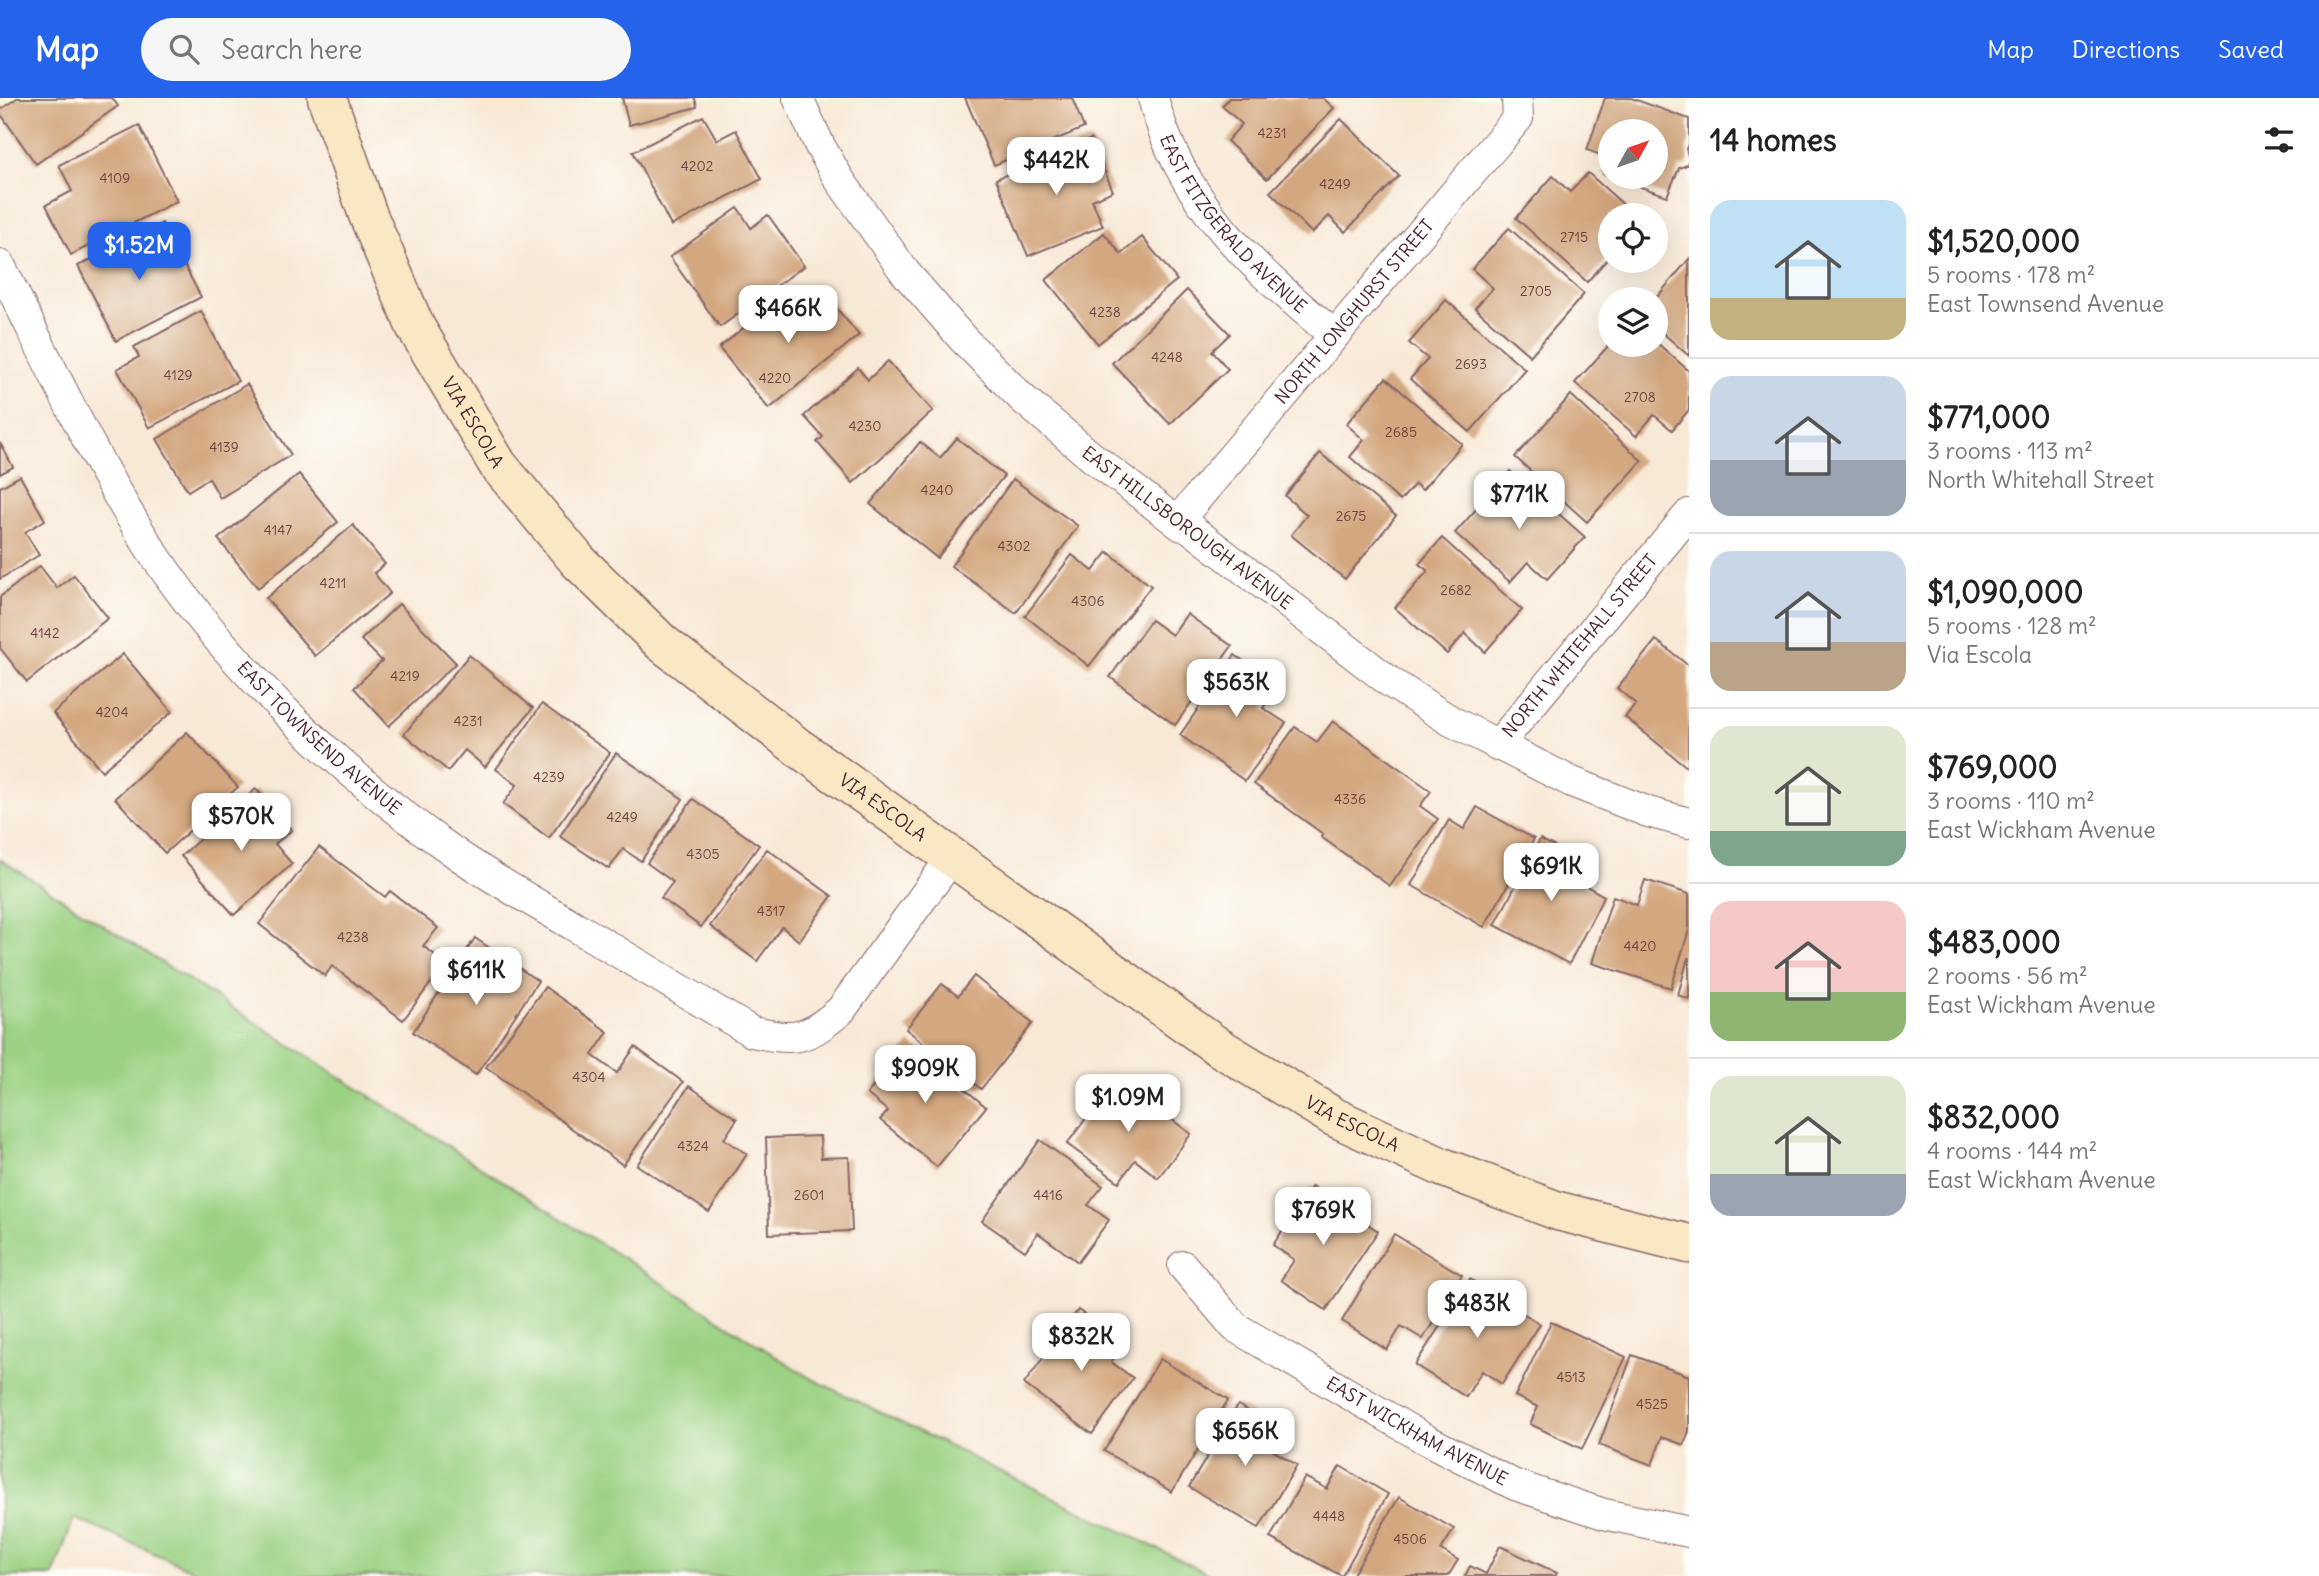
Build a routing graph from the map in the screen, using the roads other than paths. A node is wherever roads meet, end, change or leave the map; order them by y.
1 (327, 98) edge
2 (799, 98) edge
3 (1153, 98) edge
4 (1517, 98) edge
5 (0, 264) edge
6 (1334, 335) junction
7 (1689, 514) edge
8 (1177, 522) junction
9 (1497, 746) junction
10 (1689, 823) edge
11 (953, 856) junction
12 (1689, 1244) edge
13 (1183, 1266) dead end
14 (1689, 1532) edge

1 - 11 main road, VIA ESCOLA
2 - 8 street, EAST HILLSBOROUGH AVENUE
3 - 6 street, EAST FITZGERALD AVENUE
4 - 6 street, NORTH LONGHURST STREET
5 - 11 street, EAST TOWNSEND AVENUE
6 - 8 street, NORTH LONGHURST STREET
7 - 9 street, NORTH WHITEHALL STREET
8 - 9 street, EAST HILLSBOROUGH AVENUE
9 - 10 street, EAST HILLSBOROUGH AVENUE
11 - 12 main road, VIA ESCOLA
13 - 14 street, EAST WICKHAM AVENUE

